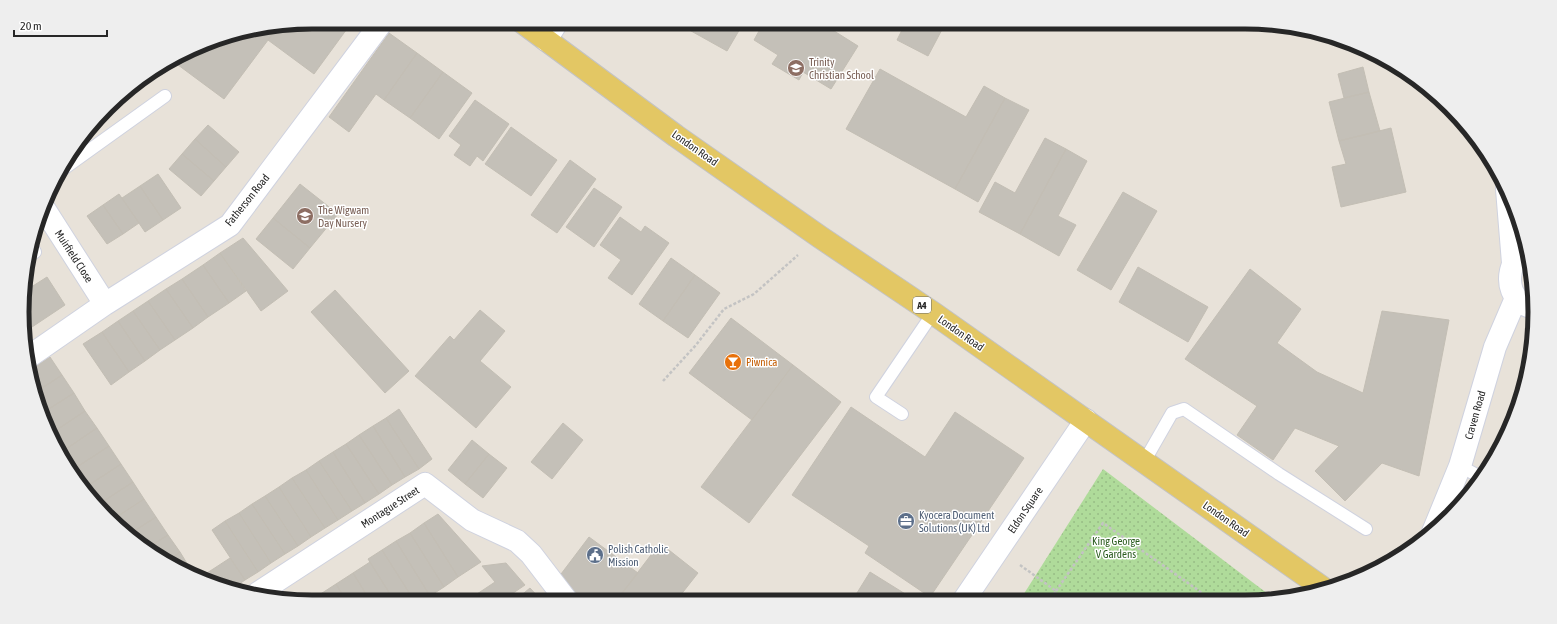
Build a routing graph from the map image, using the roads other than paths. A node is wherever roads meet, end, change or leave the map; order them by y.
1 (377, 29) edge
2 (551, 31) edge
3 (165, 96) dead end
4 (72, 163) edge
5 (47, 213) edge
6 (1514, 223) edge
7 (1520, 256) edge
8 (1525, 303) edge
9 (105, 304) junction
10 (932, 313) junction
11 (32, 355) edge
12 (902, 414) dead end
13 (1086, 420) junction
14 (1144, 462) junction
15 (1460, 466) junction
16 (1476, 475) edge
17 (1439, 518) edge
18 (1366, 529) dead end
19 (1318, 585) edge
20 (261, 591) edge
21 (562, 595) edge
22 (967, 595) edge

1 - 9 street, Fatherson Road
2 - 10 main road, London Road / A4
3 - 4 lane
5 - 9 street, Muirfield Close
6 - 7 street, Craven Road
7 - 8 street, Craven Road
8 - 15 street, Craven Road
9 - 11 street, Fatherson Road
10 - 12 lane
10 - 13 main road, London Road / A4
13 - 14 main road, London Road / A4
13 - 22 street, Eldon Square
14 - 18 lane
14 - 19 main road, London Road / A4
15 - 16 lane
15 - 17 street, Craven Road
20 - 21 street, Montague Street

